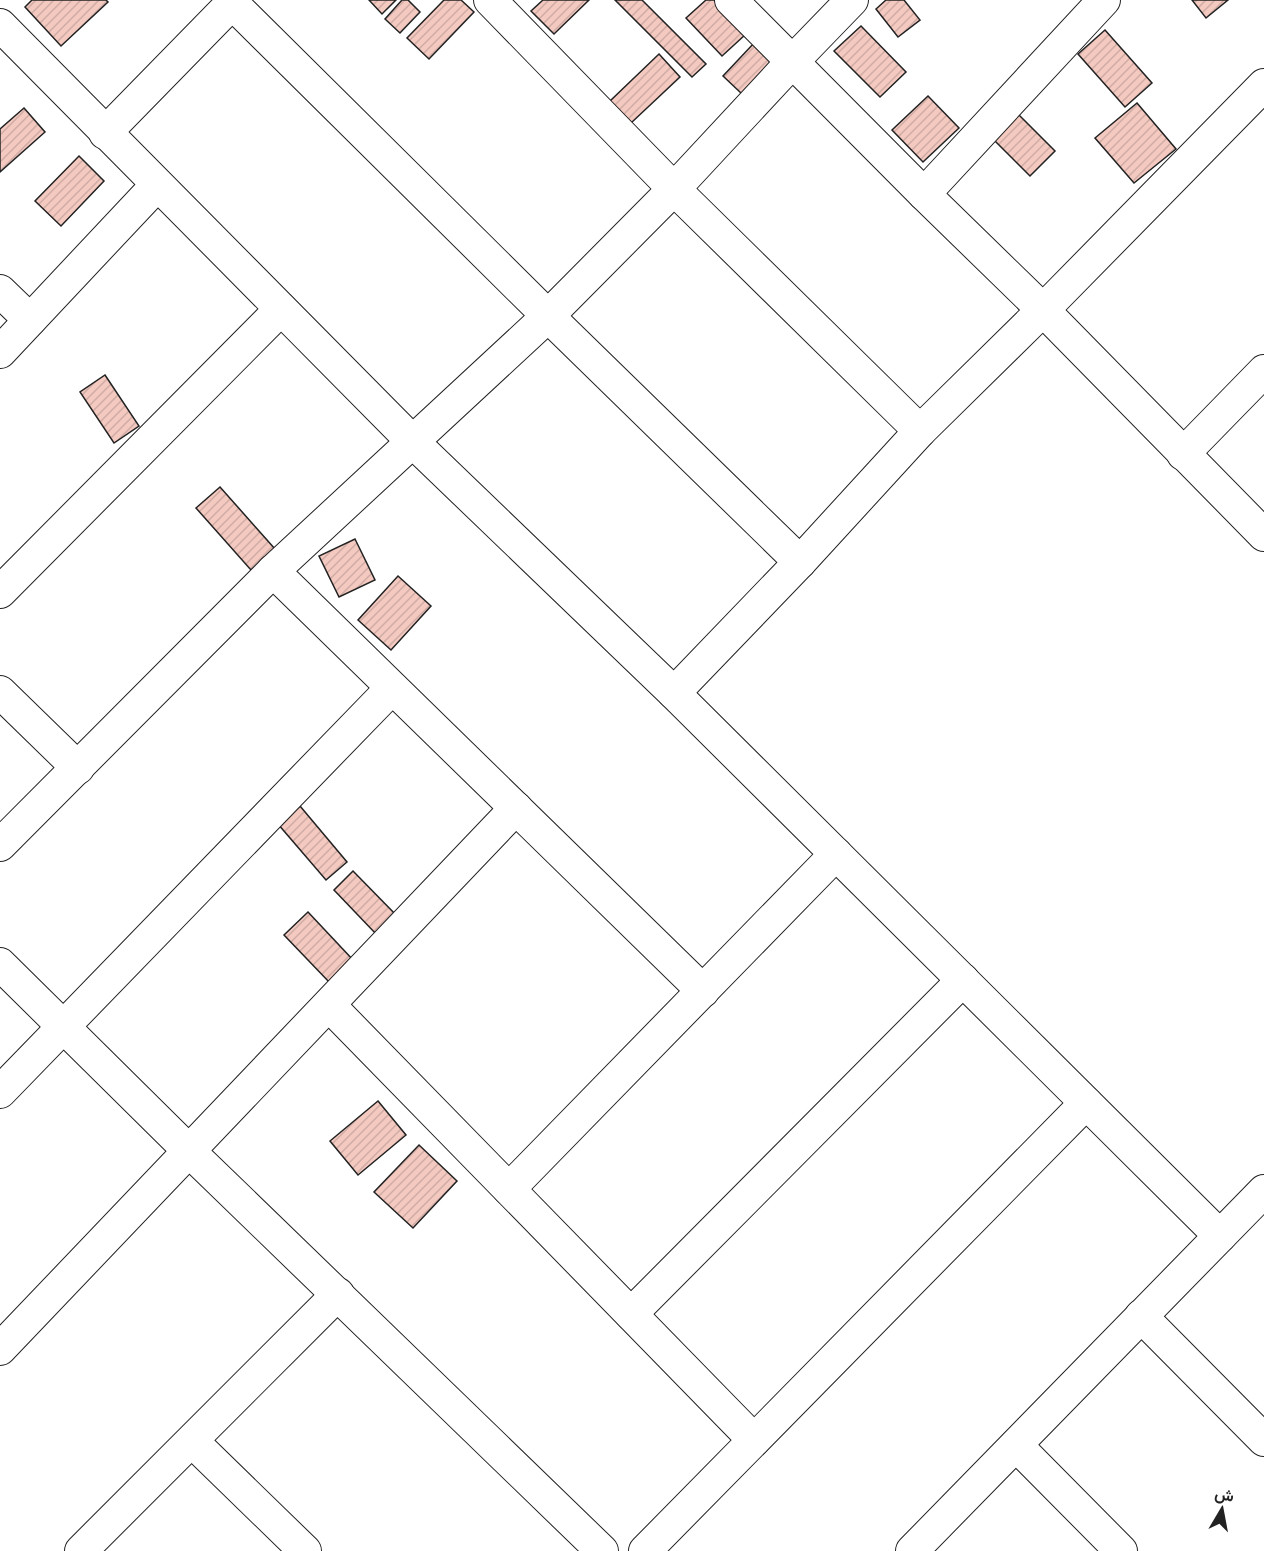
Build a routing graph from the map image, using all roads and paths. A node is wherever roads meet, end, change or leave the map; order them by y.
1 (490, 0) edge
2 (731, 0) edge
3 (852, 0) edge
4 (1104, 0) edge
5 (232, 1) edge
6 (0, 25) edge
7 (792, 62) junction
8 (1264, 85) edge
9 (105, 133) junction
10 (157, 185) junction
11 (674, 189) junction
12 (924, 194) junction
13 (0, 291) edge
14 (280, 309) junction
15 (1043, 310) junction
16 (548, 316) junction
17 (30, 320) junction
18 (0, 352) edge
19 (1264, 371) edge
20 (920, 431) junction
21 (412, 441) junction
22 (1183, 454) junction
23 (1264, 535) edge
24 (800, 562) junction
25 (273, 571) junction
26 (0, 592) edge
27 (392, 688) junction
28 (0, 692) edge
29 (674, 693) junction
30 (78, 768) junction
31 (516, 808) junction
32 (0, 845) edge
33 (836, 854) junction
34 (0, 964) edge
35 (963, 980) junction
36 (703, 991) junction
37 (329, 1005) junction
38 (62, 1026) junction
39 (0, 1092) edge
40 (1086, 1102) junction
41 (189, 1151) junction
42 (509, 1189) junction
43 (1264, 1191) edge
44 (1220, 1236) junction
45 (338, 1294) junction
46 (631, 1314) junction
47 (1141, 1316) junction
48 (0, 1349) edge
49 (754, 1440) junction
50 (1264, 1440) edge
51 (192, 1441) junction
52 (1016, 1445) junction
53 (81, 1551) edge
54 (305, 1551) edge
55 (602, 1551) edge
56 (645, 1551) edge
57 (912, 1551) edge
58 (1120, 1551) edge

1 - 11 street
2 - 7 street
3 - 7 street
4 - 12 street
5 - 9 street
5 - 16 street
6 - 9 street
7 - 11 street
7 - 12 street
8 - 15 street
9 - 10 street
10 - 14 street
10 - 17 street
11 - 16 street
11 - 20 street
12 - 15 street
13 - 17 street
14 - 21 street
14 - 26 street
15 - 20 street
15 - 22 street
16 - 21 street
16 - 24 street
17 - 18 street
19 - 22 street
20 - 24 street
21 - 25 street
21 - 29 street
22 - 23 street
24 - 29 street
25 - 27 street
25 - 30 street
27 - 31 street
27 - 38 street
28 - 30 street
29 - 33 street
30 - 32 street
31 - 36 street
31 - 37 street
33 - 35 street
33 - 36 street
34 - 38 street
35 - 40 street
35 - 46 street
36 - 42 street
37 - 41 street
37 - 42 street
38 - 39 street
38 - 41 street
40 - 44 street
40 - 49 street
41 - 45 street
41 - 48 street
42 - 46 street
43 - 44 street
44 - 47 street
45 - 51 street
45 - 55 street
46 - 49 street
47 - 50 street
47 - 52 street
49 - 56 street
51 - 53 street
51 - 54 street
52 - 57 street
52 - 58 street

